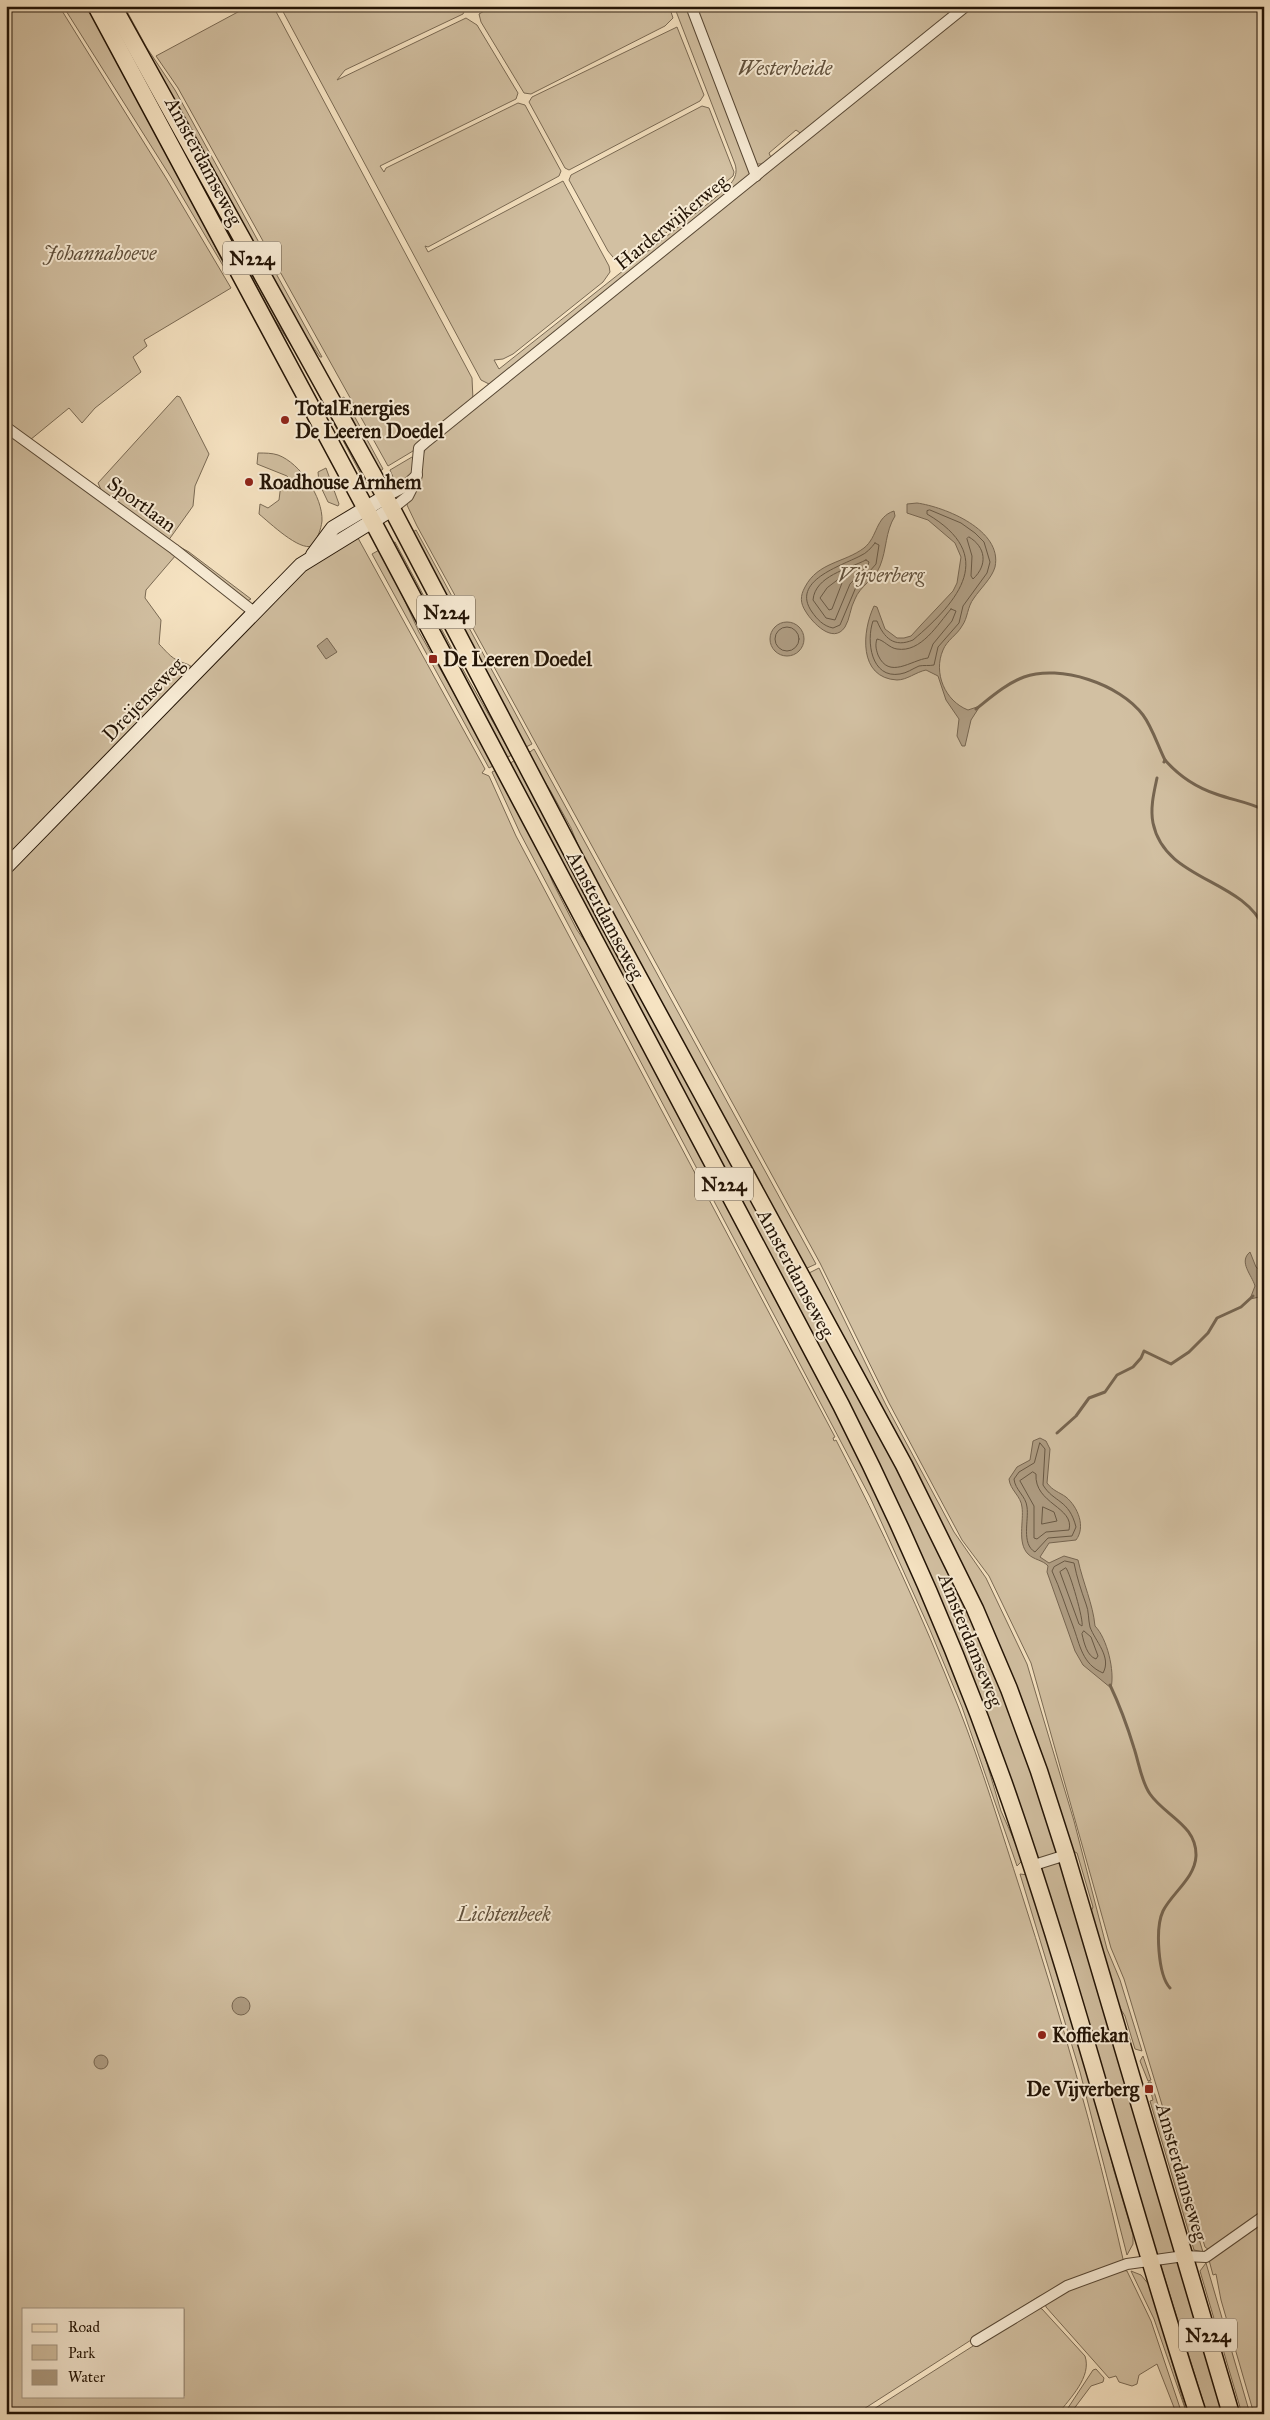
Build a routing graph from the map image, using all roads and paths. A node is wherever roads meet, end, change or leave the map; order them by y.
1 (96, 6) edge
2 (113, 6) edge
3 (691, 6) edge
4 (966, 6) edge
5 (756, 176) junction
6 (6, 426) edge
7 (389, 503) junction
8 (369, 515) junction
9 (254, 612) junction
10 (6, 867) edge
11 (1066, 1855) junction
12 (1031, 1866) junction
13 (1264, 2216) edge
14 (1184, 2256) junction
15 (1151, 2262) junction
16 (976, 2341) dead end
17 (1198, 2414) edge
18 (1231, 2414) edge

1 - 8 main road, Amsterdamseweg / N224
2 - 7 main road, Amsterdamseweg / N224
3 - 5 street
4 - 5 street, Harderwijkerweg
5 - 7 street, Harderwijkerweg
6 - 9 street, Sportlaan
7 - 8 main road, Dreijenseweg
7 - 11 main road, Amsterdamseweg / N224
8 - 9 main road, Dreijenseweg
8 - 12 main road, Amsterdamseweg / N224
9 - 10 main road, Dreijenseweg
11 - 12 street
11 - 14 main road, Amsterdamseweg / N224
12 - 15 main road, Amsterdamseweg / N224
13 - 14 street
14 - 15 street
14 - 18 main road, Amsterdamseweg / N224
15 - 16 street
15 - 17 main road, Amsterdamseweg / N224

